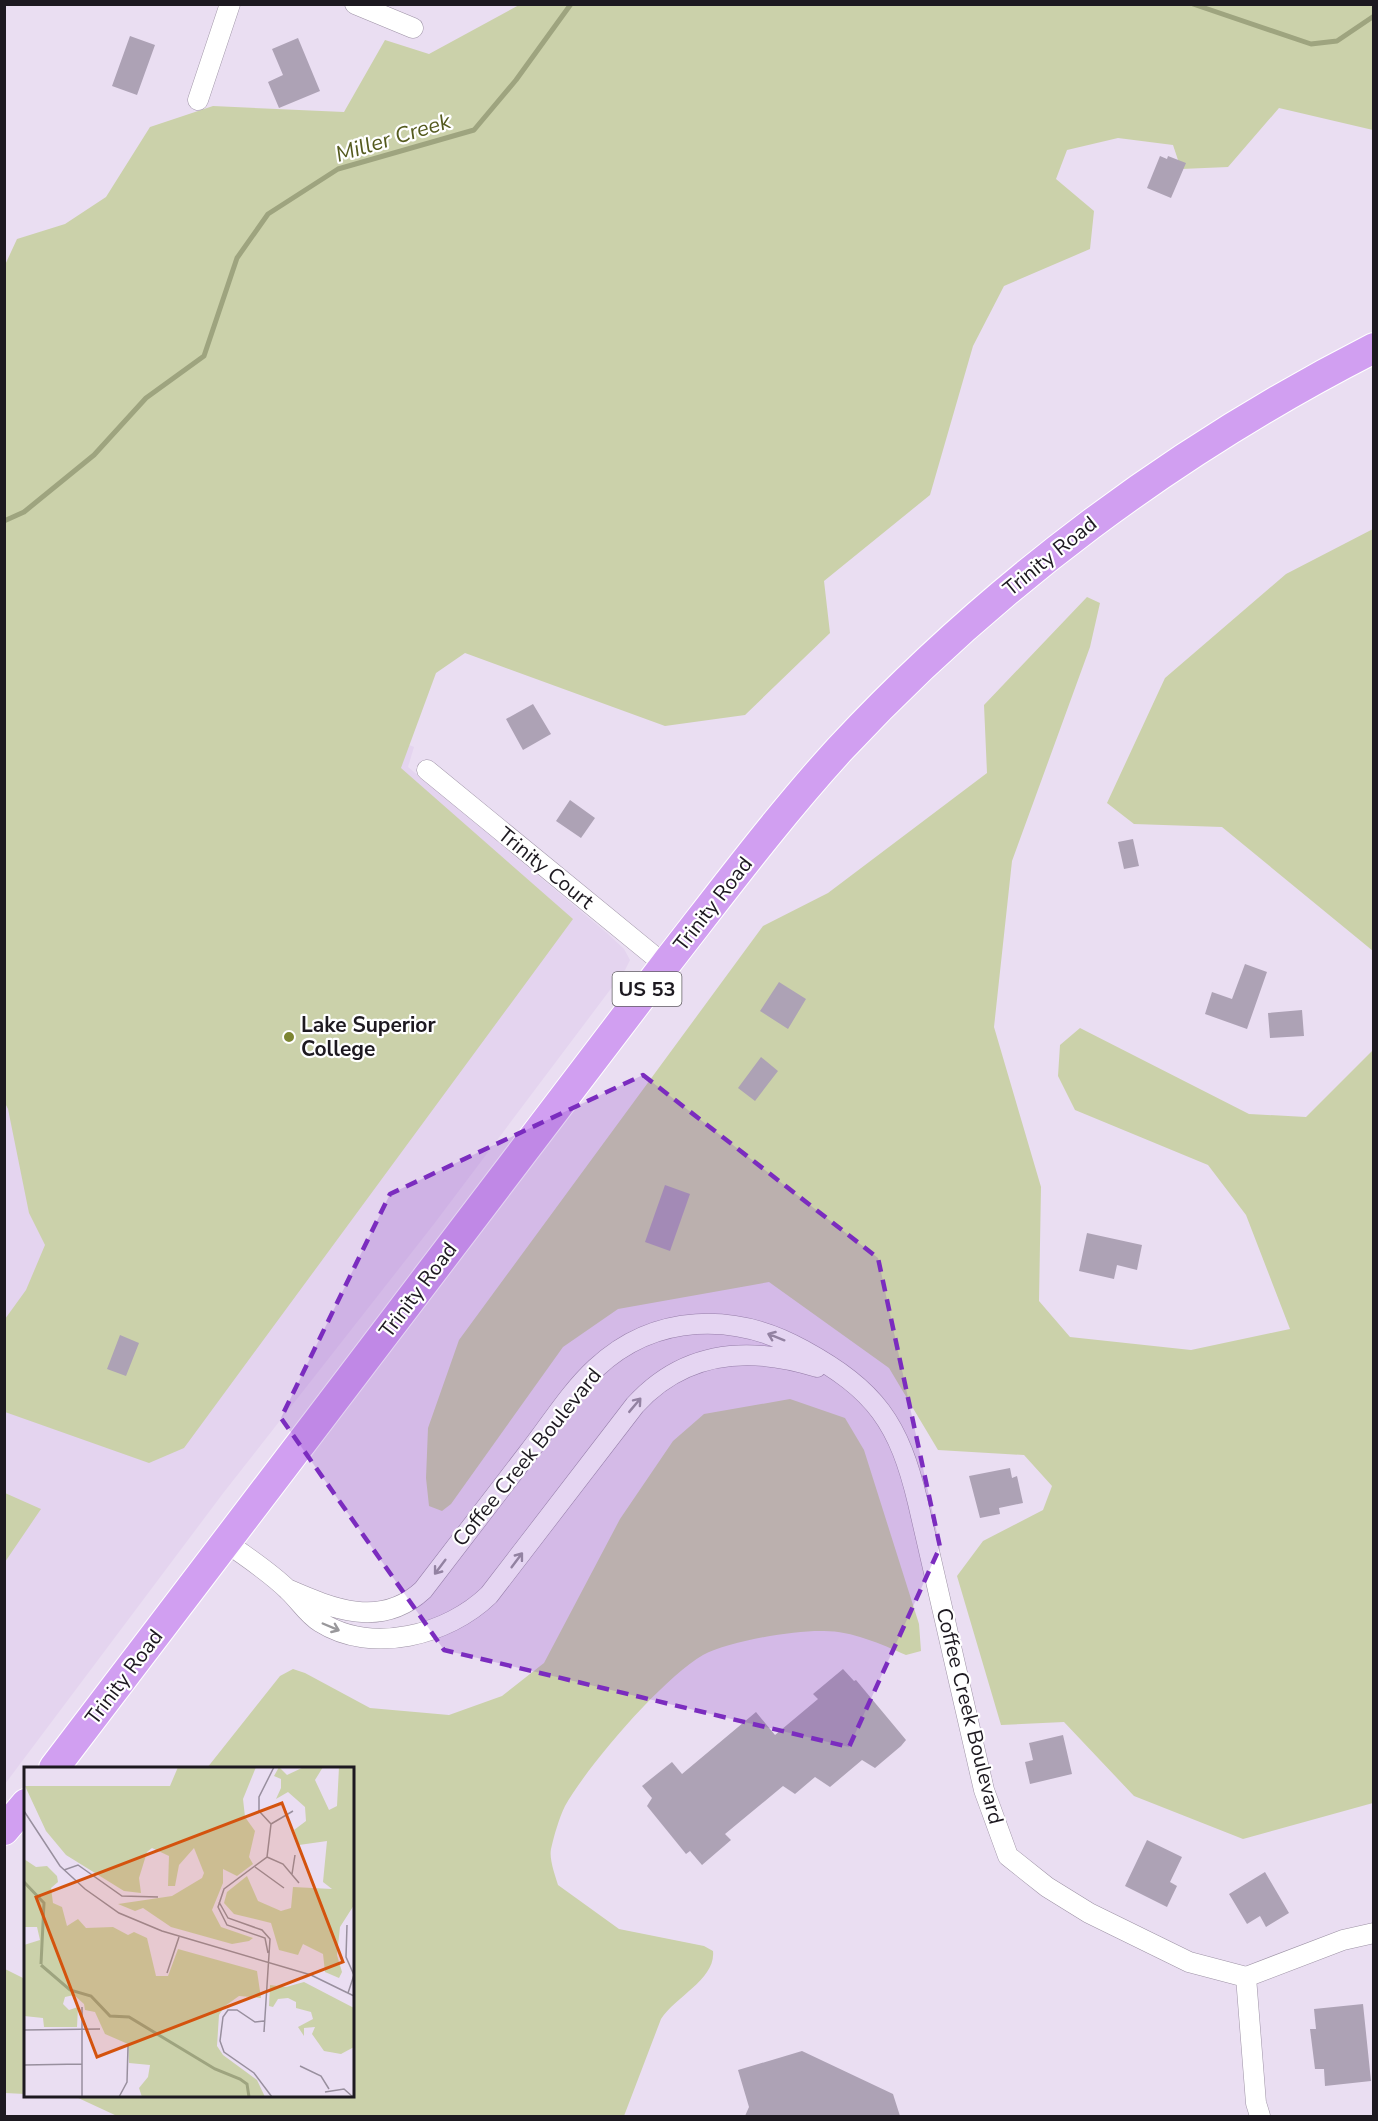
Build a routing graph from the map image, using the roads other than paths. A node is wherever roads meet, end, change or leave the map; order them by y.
1 (230, 4) edge
2 (355, 4) edge
3 (413, 28) dead end
4 (198, 100) dead end
5 (1374, 348) edge
6 (427, 770) dead end
7 (665, 965) junction
8 (845, 1378) junction
9 (226, 1542) junction
10 (287, 1589) junction
11 (55, 1767) edge
12 (24, 1806) edge
13 (4, 1830) edge
14 (1374, 1933) edge
15 (1246, 1977) junction
16 (1260, 2116) edge

1 - 4 street
2 - 3 street
5 - 7 highway, Trinity Road / US 53
6 - 7 street, Trinity Court
7 - 9 highway, Trinity Road / US 53
10 -> 8 street, Coffee Creek Boulevard
8 -> 10 street, Coffee Creek Boulevard
8 - 15 street, Coffee Creek Boulevard
9 - 10 street, Coffee Creek Boulevard
9 - 11 highway, Trinity Road / US 53
12 - 13 highway
14 - 15 street
15 - 16 street

